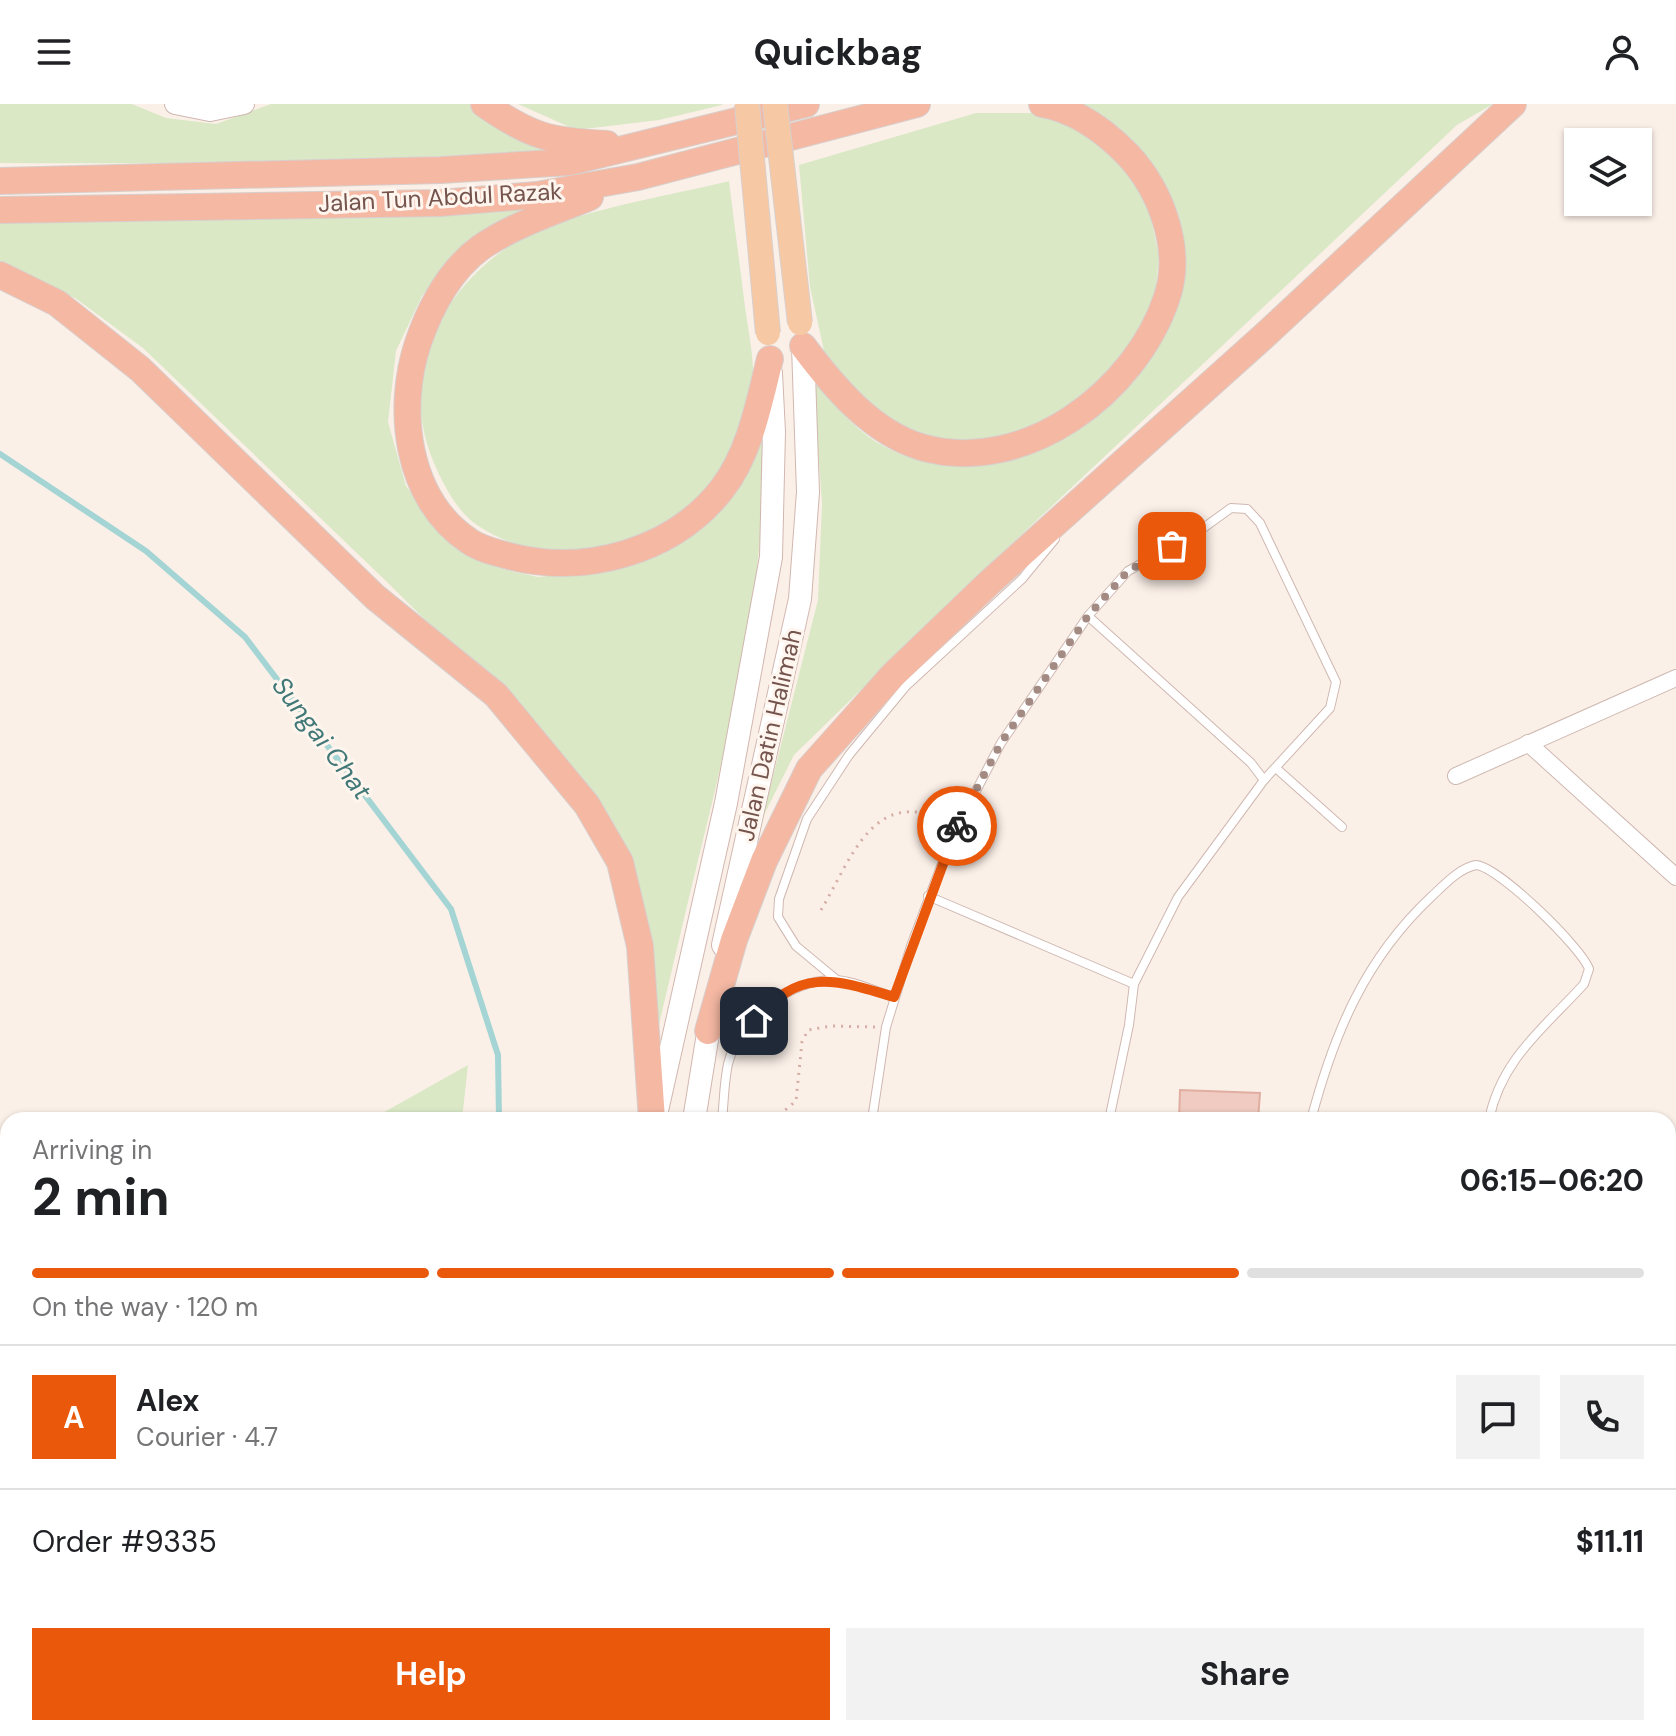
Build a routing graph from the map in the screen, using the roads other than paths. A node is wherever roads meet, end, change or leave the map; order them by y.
1 (175, 104) edge
2 (244, 104) edge
3 (484, 104) edge
4 (747, 104) edge
5 (775, 104) edge
6 (806, 104) edge
7 (917, 104) edge
8 (1042, 104) edge
9 (1513, 104) edge
10 (668, 140) junction
11 (638, 177) junction
12 (0, 181) edge
13 (0, 210) edge
14 (0, 275) edge
15 (768, 333) dead end
16 (802, 334) junction
17 (770, 359) joint
18 (1077, 500) junction
19 (1088, 616) junction
20 (1676, 678) edge
21 (1528, 743) junction
22 (1277, 769) junction
23 (1456, 776) dead end
24 (1264, 780) junction
25 (1342, 827) dead end
26 (1676, 877) edge
27 (928, 896) junction
28 (837, 980) junction
29 (1134, 984) junction
30 (894, 997) junction
31 (708, 1031) junction
32 (653, 1112) edge
33 (656, 1112) edge
34 (695, 1112) edge
35 (723, 1112) edge
36 (873, 1112) edge
37 (1111, 1112) edge
38 (1313, 1112) edge
39 (1491, 1112) edge

1 - 2 street
3 - 10 highway
4 - 15 main road, bridge
5 - 16 main road, Jalan Datin Halimah, bridge
6 - 10 highway, Jalan Tun Abdul Razak
7 - 11 highway, Jalan Tun Abdul Razak
8 - 16 highway
9 - 18 highway
10 - 12 highway, Jalan Tun Abdul Razak
11 - 13 highway, Jalan Tun Abdul Razak
11 - 17 highway
14 - 32 highway
16 - 31 main road, Jalan Datin Halimah
17 - 33 main road, Jalan Datin Halimah
18 - 28 lane
18 - 31 highway
19 - 22 lane
19 - 24 lane
19 - 27 lane
20 - 21 street
21 - 23 street
21 - 26 street
22 - 24 lane
22 - 25 lane
24 - 29 lane
27 - 29 lane
27 - 30 lane
28 - 30 lane
28 - 35 lane
29 - 37 lane
30 - 36 lane
31 - 34 main road, Jalan Datin Halimah
38 - 39 lane

